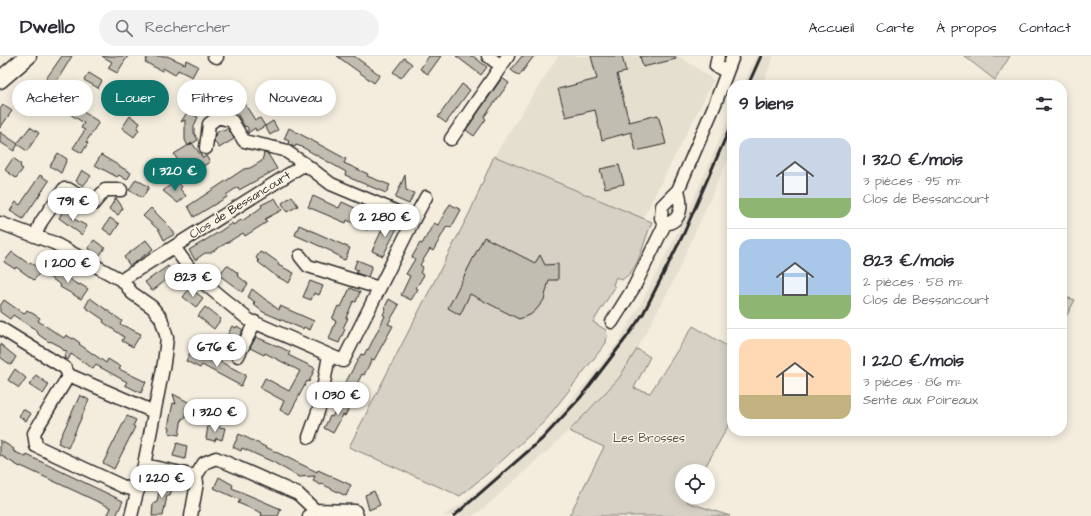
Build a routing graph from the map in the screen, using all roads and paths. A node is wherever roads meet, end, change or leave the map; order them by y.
1 (28, 56) edge
2 (488, 56) edge
3 (718, 56) edge
4 (733, 56) edge
5 (504, 61) edge
6 (727, 72) junction
7 (0, 80) edge
8 (451, 139) dead end
9 (206, 148) dead end
10 (305, 164) junction
11 (121, 190) dead end
12 (678, 190) junction
13 (426, 197) dead end
14 (414, 219) junction
15 (0, 223) edge
16 (665, 224) junction
17 (35, 236) junction
18 (174, 247) junction
19 (300, 256) dead end
20 (123, 281) junction
21 (379, 288) junction
22 (255, 322) junction
23 (612, 322) dead end
24 (0, 328) edge
25 (329, 355) junction
26 (238, 356) dead end
27 (70, 375) junction
28 (154, 412) junction
29 (309, 437) dead end
30 (144, 465) junction
31 (196, 476) junction
32 (138, 492) junction
33 (312, 513) edge
34 (132, 516) edge
35 (191, 516) edge
36 (357, 516) edge

1 - 7 main road
2 - 5 street
3 - 6 street
4 - 6 street
5 - 8 street
6 - 12 street
9 - 10 street, Clos de Bessancourt
10 - 14 street, Clos de Bessancourt
10 - 18 street, Clos de Bessancourt
11 - 17 street
12 - 16 street
12 - 16 street
13 - 14 street
14 - 21 street
15 - 17 street
16 - 23 street
17 - 20 street
18 - 20 street, Clos de Bessancourt
18 - 22 street
19 - 21 street
20 - 28 street
21 - 25 street
22 - 25 street
22 - 26 street
24 - 27 street
25 - 29 street
27 - 28 street
27 - 32 street
28 - 30 street
30 - 31 street
30 - 32 street
31 - 33 street
31 - 35 street
32 - 34 street
33 - 36 street

